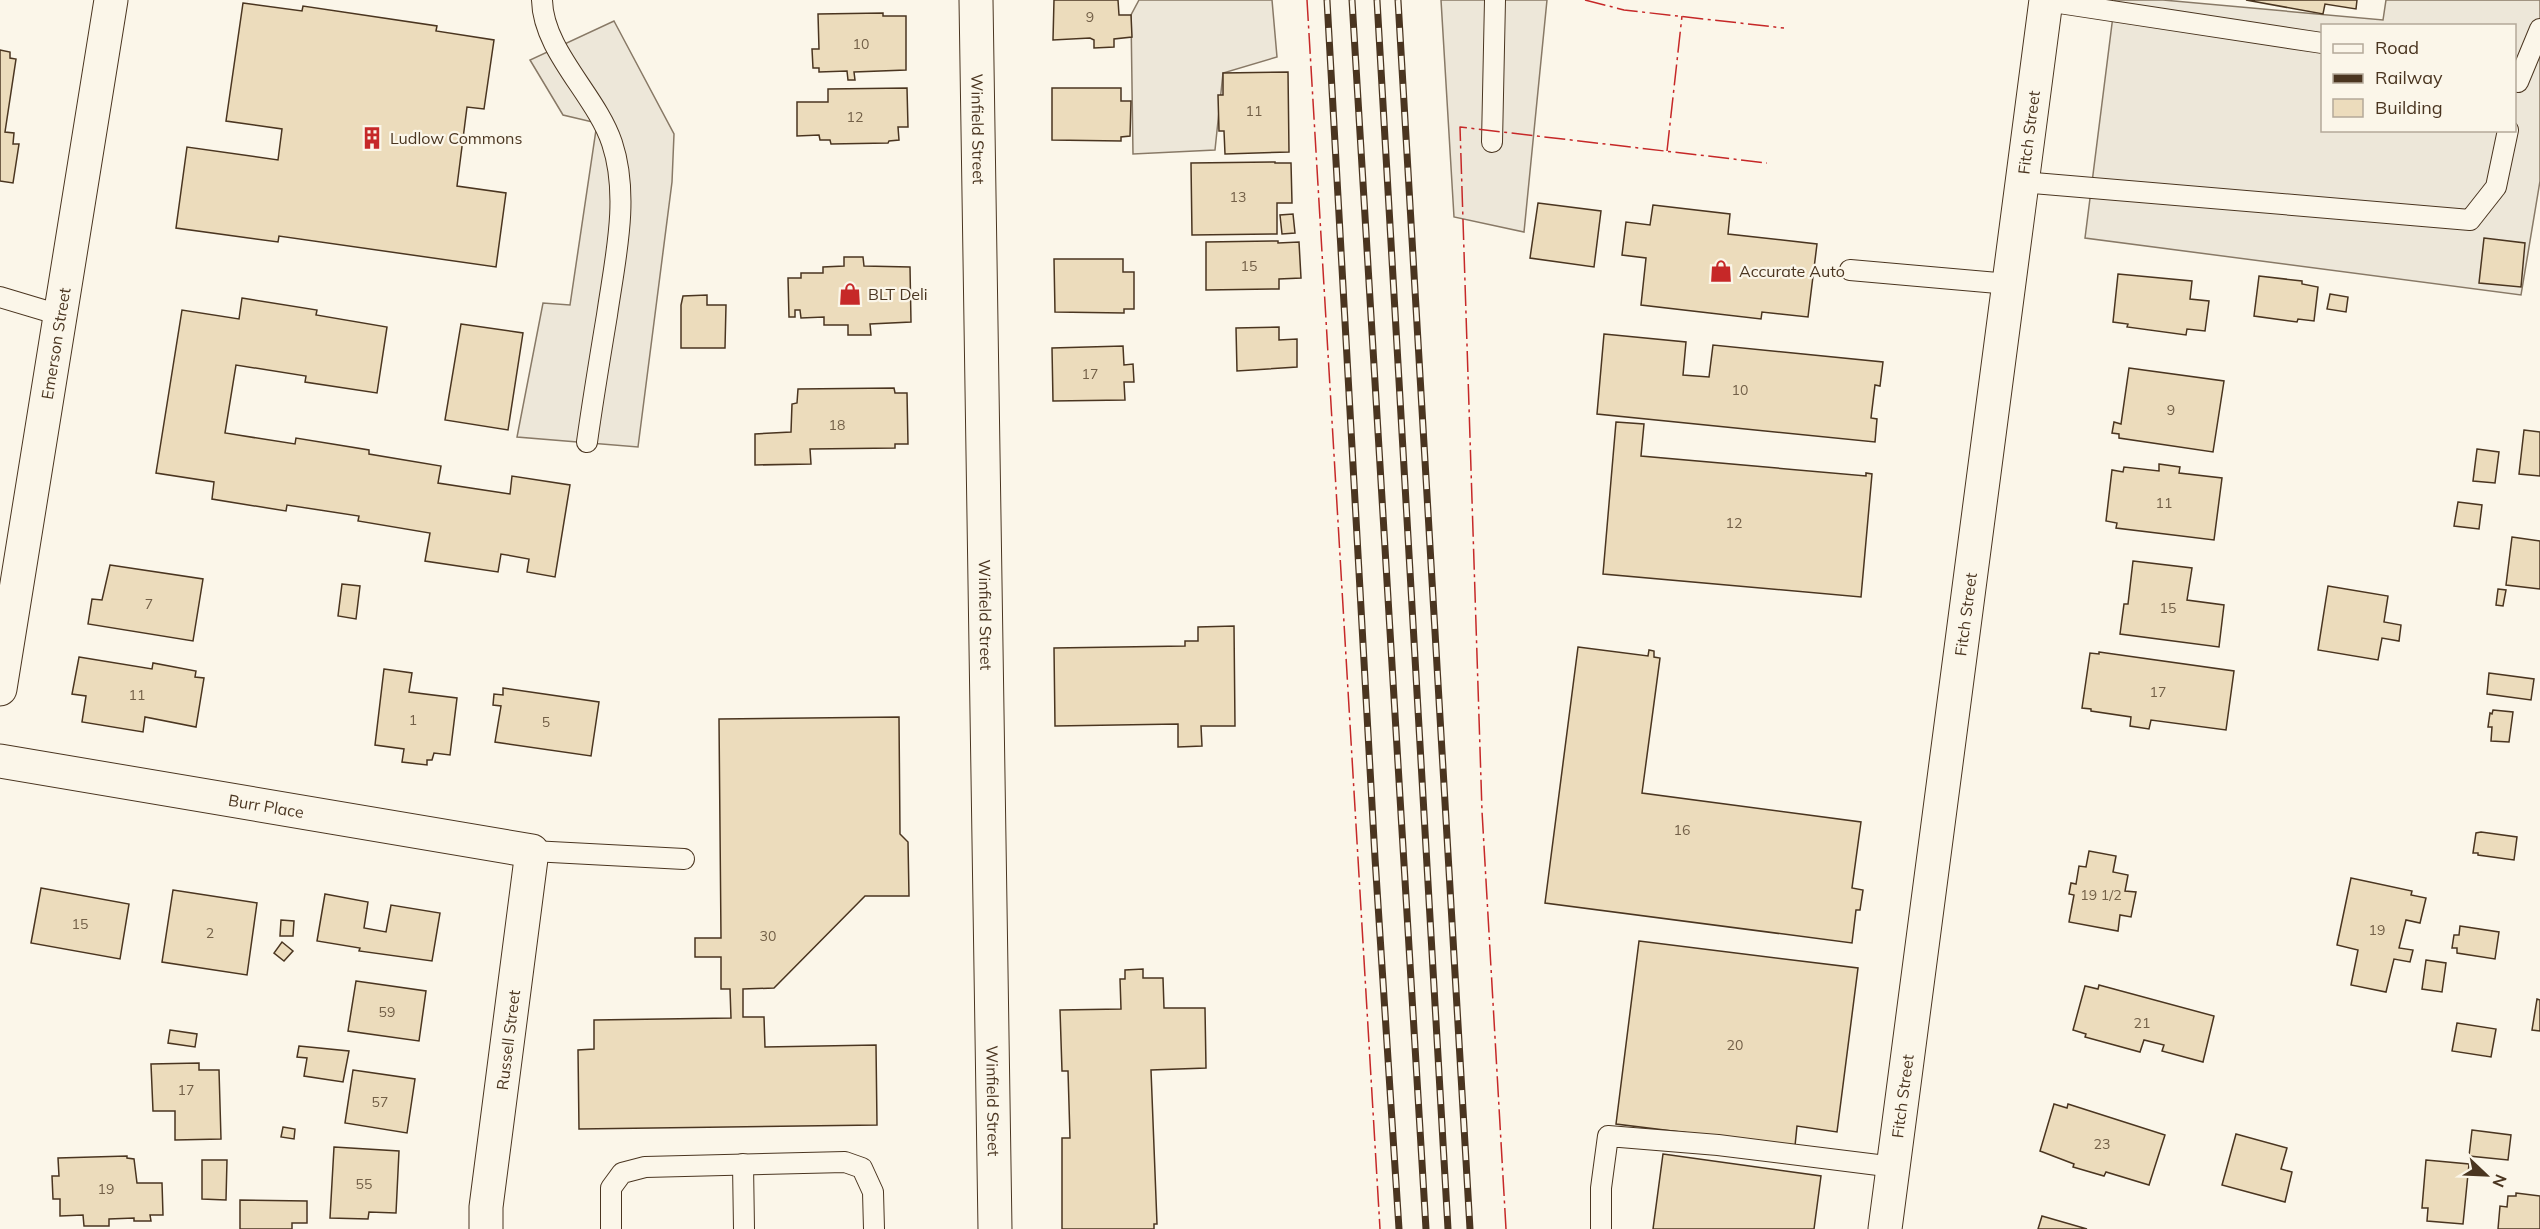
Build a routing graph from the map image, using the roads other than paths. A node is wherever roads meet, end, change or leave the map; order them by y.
1 (111, 0) edge
2 (542, 0) edge
3 (976, 0) edge
4 (1495, 0) edge
5 (2046, 1) edge
6 (2540, 29) edge
7 (2321, 43) edge
8 (2516, 87) edge
9 (2508, 132) edge
10 (1492, 142) dead end
11 (2022, 182) junction
12 (1850, 270) dead end
13 (2009, 284) junction
14 (0, 297) edge
15 (60, 315) junction
16 (587, 442) dead end
17 (0, 689) edge
18 (0, 761) edge
19 (532, 851) junction
20 (684, 859) dead end
21 (743, 1164) junction
22 (1893, 1167) junction
23 (486, 1229) edge
24 (611, 1229) edge
25 (744, 1229) edge
26 (874, 1229) edge
27 (995, 1229) edge
28 (1601, 1229) edge
29 (1885, 1229) edge

1 - 15 street, Emerson Street
2 - 16 lane
3 - 27 street, Winfield Street
4 - 10 lane
5 - 7 lane
5 - 11 street, Fitch Street
6 - 8 lane
9 - 11 lane
11 - 13 street, Fitch Street
12 - 13 lane
13 - 22 street, Fitch Street
14 - 15 lane
15 - 17 street, Emerson Street
18 - 19 street, Burr Place
19 - 20 lane
19 - 23 street, Russell Street
21 - 24 lane
21 - 25 lane
21 - 26 lane
22 - 28 lane
22 - 29 street, Fitch Street

